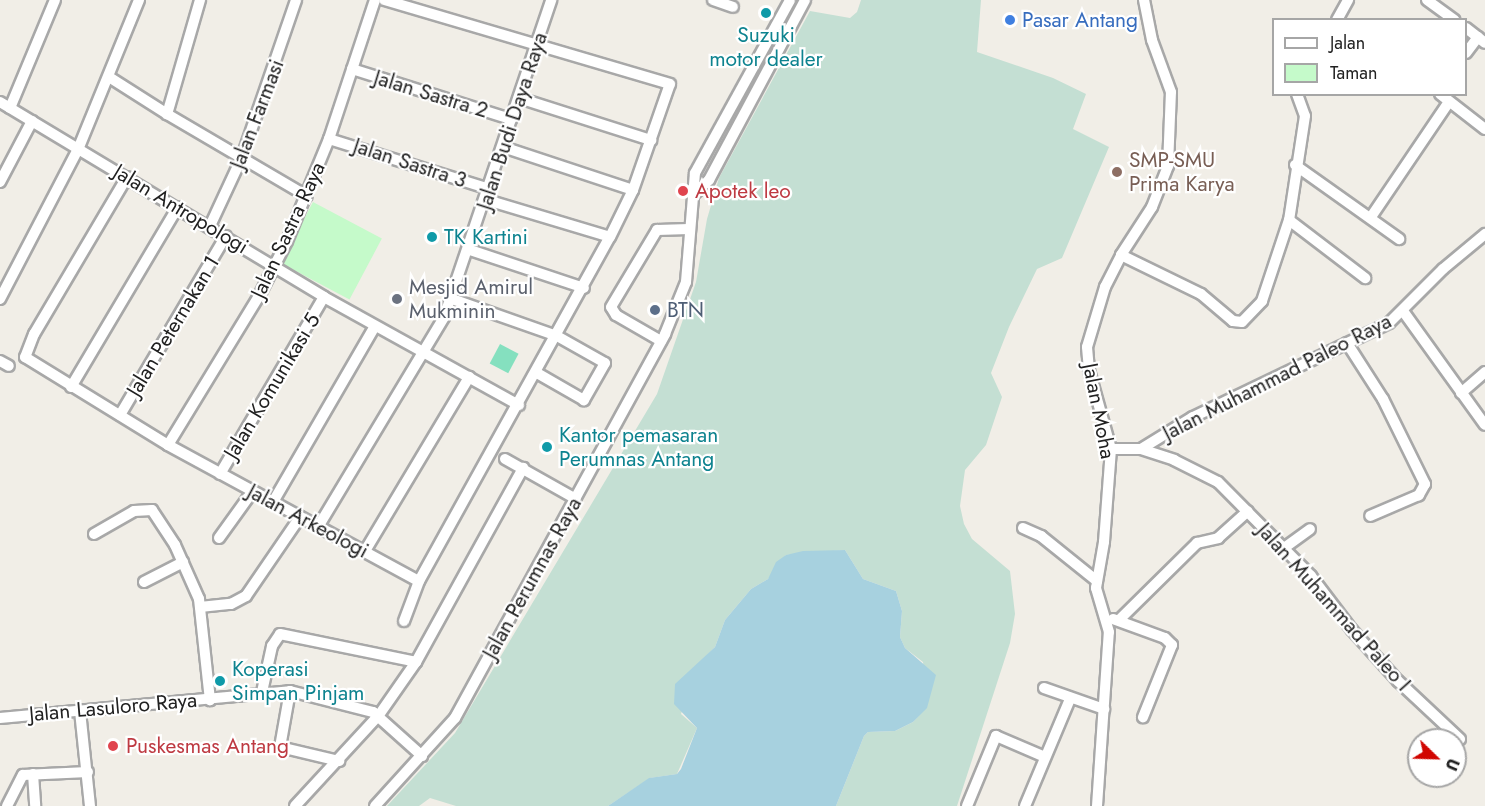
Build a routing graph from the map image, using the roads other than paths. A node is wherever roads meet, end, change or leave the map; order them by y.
1 (55, 0) edge
2 (139, 0) edge
3 (200, 0) edge
4 (296, 0) edge
5 (375, 0) edge
6 (384, 0) edge
7 (551, 0) edge
8 (713, 0) edge
9 (790, 0) edge
10 (805, 0) edge
11 (1144, 0) edge
12 (1348, 0) edge
13 (1427, 0) edge
14 (733, 7) dead end
15 (1338, 18) edge
16 (1452, 18) edge
17 (1467, 29) edge
18 (1481, 40) edge
19 (536, 43) junction
20 (1467, 52) edge
21 (352, 69) junction
22 (109, 77) junction
23 (1298, 96) edge
24 (1442, 96) edge
25 (519, 98) junction
26 (1449, 102) junction
27 (5, 105) edge
28 (167, 114) junction
29 (511, 119) junction
30 (32, 121) junction
31 (1485, 129) edge
32 (329, 139) junction
33 (651, 140) junction
34 (79, 147) junction
35 (503, 147) junction
36 (242, 157) junction
37 (1295, 165) junction
38 (127, 177) junction
39 (0, 182) edge
40 (633, 190) junction
41 (694, 194) junction
42 (488, 195) junction
43 (307, 196) junction
44 (178, 207) junction
45 (1371, 217) junction
46 (1289, 220) junction
47 (210, 226) junction
48 (689, 229) junction
49 (226, 236) junction
50 (610, 237) junction
51 (1399, 239) dead end
52 (1482, 240) edge
53 (470, 250) junction
54 (1120, 255) junction
55 (274, 266) junction
56 (1365, 278) dead end
57 (584, 288) junction
58 (324, 297) junction
59 (0, 299) edge
60 (452, 299) junction
61 (1403, 311) junction
62 (375, 326) junction
63 (557, 336) junction
64 (661, 341) junction
65 (1347, 343) junction
66 (423, 352) junction
67 (1485, 372) edge
68 (537, 373) junction
69 (469, 377) junction
70 (70, 387) junction
71 (1461, 393) junction
72 (519, 405) junction
73 (120, 416) junction
74 (1485, 425) edge
75 (168, 445) junction
76 (1111, 449) junction
77 (1141, 449) junction
78 (505, 459) dead end
79 (523, 468) junction
80 (220, 474) junction
81 (252, 492) junction
82 (576, 500) junction
83 (273, 502) junction
84 (1248, 511) junction
85 (1370, 516) dead end
86 (300, 517) junction
87 (318, 527) junction
88 (1023, 528) dead end
89 (1310, 529) dead end
90 (94, 534) dead end
91 (219, 538) dead end
92 (1284, 548) junction
93 (365, 551) junction
94 (183, 562) junction
95 (419, 581) junction
96 (1097, 581) junction
97 (144, 582) dead end
98 (200, 607) junction
99 (1107, 617) junction
100 (404, 621) dead end
101 (1119, 621) junction
102 (416, 662) junction
103 (1044, 688) dead end
104 (290, 691) junction
105 (262, 692) junction
106 (210, 699) junction
107 (1070, 699) junction
108 (1104, 709) junction
109 (80, 711) junction
110 (379, 715) junction
111 (1143, 717) dead end
112 (0, 718) edge
113 (1448, 728) edge
114 (422, 756) junction
115 (1046, 757) junction
116 (339, 761) junction
117 (88, 772) junction
118 (33, 774) junction
119 (7, 806) edge
120 (35, 806) edge
121 (90, 806) edge
122 (295, 806) edge
123 (375, 806) edge
124 (967, 806) edge
125 (1025, 806) edge
126 (1098, 806) edge

1 - 27 street
2 - 22 street
3 - 28 street
4 - 36 street, Jalan Farmasi
5 - 21 street, Jalan Sastra Raya
6 - 19 street
7 - 19 street, Jalan Budi Daya Raya
8 - 14 street
9 - 41 street, Jalan Perumnas Raya
10 - 41 street
11 - 54 street, Jalan Moha
12 - 15 street
13 - 16 street
17 - 18 street
18 - 20 street
19 - 25 street, Jalan Budi Daya Raya
19 - 33 street
21 - 29 street, Jalan Sastra 2
21 - 32 street, Jalan Sastra Raya
22 - 28 street
22 - 34 street
23 - 37 street
24 - 26 street
25 - 29 street, Jalan Budi Daya Raya
25 - 33 street
26 - 31 street
26 - 45 street
27 - 30 street, Jalan Antropologi
28 - 36 street
29 - 35 street, Jalan Budi Daya Raya
30 - 34 street, Jalan Antropologi
30 - 39 street
32 - 42 street, Jalan Sastra 3
32 - 43 street, Jalan Sastra Raya
33 - 40 street
34 - 38 street, Jalan Antropologi
34 - 59 street
35 - 40 street
35 - 42 street, Jalan Budi Daya Raya
36 - 43 street
36 - 47 street, Jalan Farmasi
37 - 45 street
37 - 46 street
38 - 44 street, Jalan Antropologi
38 - 70 street, Jalan Arkeologi
40 - 50 street
41 - 48 street, Jalan Perumnas Raya
42 - 50 street, Jalan Sastra 3
42 - 53 street, Jalan Budi Daya Raya
43 - 55 street, Jalan Sastra Raya
44 - 47 street, Jalan Antropologi
44 - 70 street
45 - 51 street
46 - 54 street
46 - 56 street
47 - 49 street, Jalan Antropologi
48 - 64 street, Jalan Perumnas Raya
48 - 64 street
49 - 55 street, Jalan Antropologi
49 - 73 street, Jalan Peternakan 1
50 - 57 street
52 - 61 street, Jalan Muhammad Paleo Raya
53 - 57 street
53 - 60 street, Jalan Budi Daya Raya
54 - 76 street, Jalan Moha
55 - 58 street, Jalan Antropologi
55 - 75 street, Jalan Sastra Raya
57 - 63 street
58 - 62 street, Jalan Antropologi
58 - 80 street, Jalan Komunikasi 5
60 - 63 street
60 - 66 street, Jalan Budi Daya Raya
61 - 65 street, Jalan Muhammad Paleo Raya
61 - 71 street
62 - 66 street, Jalan Antropologi
62 - 83 street
63 - 68 street
63 - 68 street
64 - 82 street, Jalan Perumnas Raya
65 - 77 street, Jalan Muhammad Paleo Raya
65 - 85 street
66 - 69 street, Jalan Antropologi
66 - 87 street, Jalan Budi Daya Raya
67 - 71 street
68 - 72 street
69 - 72 street, Jalan Antropologi
69 - 93 street
70 - 73 street, Jalan Arkeologi
71 - 74 street
72 - 95 street
73 - 75 street, Jalan Arkeologi
75 - 80 street, Jalan Arkeologi
76 - 77 street, Jalan Muhammad Paleo Raya
76 - 96 street, Jalan Moha
77 - 84 street, Jalan Muhammad Paleo I
78 - 79 street
79 - 82 street
79 - 102 street
80 - 81 street, Jalan Arkeologi
81 - 83 street, Jalan Arkeologi
81 - 91 street
82 - 114 street, Jalan Perumnas Raya
83 - 86 street, Jalan Arkeologi
84 - 92 street, Jalan Muhammad Paleo I
84 - 101 street
86 - 87 street, Jalan Arkeologi
86 - 98 street
87 - 93 street, Jalan Arkeologi
88 - 96 street
89 - 92 street
90 - 94 street
92 - 113 street, Jalan Muhammad Paleo I
93 - 95 street, Jalan Arkeologi
94 - 97 street
94 - 98 street
95 - 100 street
96 - 99 street, Jalan Moha
98 - 106 street
99 - 101 street
99 - 108 street, Jalan Moha
101 - 111 street
102 - 105 street
102 - 110 street
103 - 107 street
104 - 105 street, Jalan Lasuloro Raya
104 - 110 street, Jalan Lasuloro Raya
104 - 116 street
105 - 106 street, Jalan Lasuloro Raya
106 - 109 street, Jalan Lasuloro Raya
107 - 108 street
107 - 115 street
108 - 126 street, Jalan Moha
109 - 112 street, Jalan Lasuloro Raya
109 - 117 street
110 - 114 street, Jalan Lasuloro Raya
110 - 116 street
114 - 123 street, Jalan Perumnas Raya
115 - 124 street
115 - 125 street
116 - 122 street
117 - 118 street
117 - 121 street
118 - 119 street
118 - 120 street

